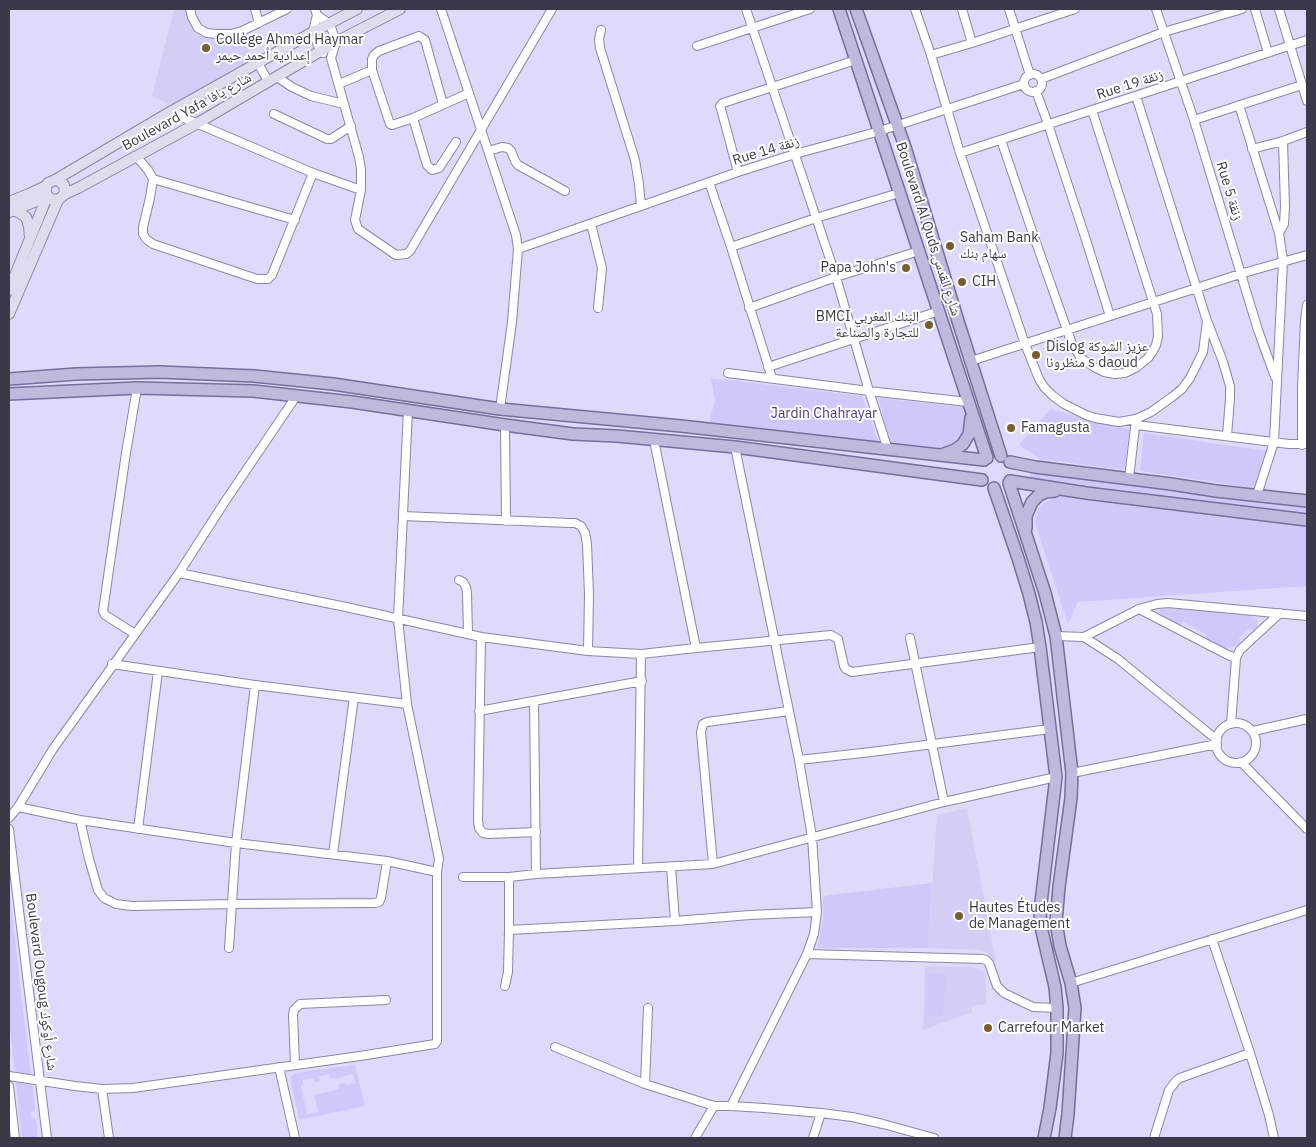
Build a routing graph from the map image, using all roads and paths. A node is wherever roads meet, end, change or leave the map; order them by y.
1 (190, 9) edge
2 (255, 9) edge
3 (287, 9) edge
4 (358, 9) edge
5 (400, 9) edge
6 (441, 9) edge
7 (552, 9) edge
8 (746, 9) edge
9 (810, 9) edge
10 (839, 9) edge
11 (856, 9) edge
12 (915, 9) edge
13 (962, 9) edge
14 (1009, 9) edge
15 (1075, 9) edge
16 (1156, 9) edge
17 (1242, 9) edge
18 (1255, 9) edge
19 (1279, 9) edge
20 (1060, 11) edge
21 (316, 12) edge
22 (259, 23) junction
23 (330, 24) junction
24 (752, 27) junction
25 (1016, 28) junction
26 (601, 30) dead end
27 (313, 32) junction
28 (1164, 32) junction
29 (1307, 40) edge
30 (336, 42) junction
31 (972, 43) junction
32 (697, 46) dead end
33 (1290, 46) junction
34 (320, 52) junction
35 (1268, 53) junction
36 (931, 55) junction
37 (331, 58) junction
38 (856, 60) junction
39 (258, 63) junction
40 (372, 70) junction
41 (1030, 74) junction
42 (272, 79) junction
43 (1041, 79) junction
44 (1181, 82) junction
45 (339, 84) junction
46 (1024, 84) junction
47 (1302, 86) junction
48 (773, 87) junction
49 (1036, 91) junction
50 (469, 93) junction
51 (1136, 96) junction
52 (1307, 101) edge
53 (344, 104) junction
54 (443, 104) junction
55 (1239, 105) junction
56 (948, 109) junction
57 (1092, 110) junction
58 (170, 112) junction
59 (274, 114) dead end
60 (413, 118) junction
61 (1194, 120) junction
62 (196, 124) junction
63 (1048, 124) junction
64 (351, 126) junction
65 (897, 126) junction
66 (482, 130) junction
67 (880, 131) junction
68 (1307, 132) edge
69 (1001, 140) junction
70 (1283, 141) junction
71 (456, 142) dead end
72 (1252, 149) junction
73 (488, 151) junction
74 (960, 153) junction
75 (795, 154) junction
76 (136, 156) junction
77 (738, 172) junction
78 (313, 173) junction
79 (153, 179) junction
80 (55, 180) junction
81 (709, 182) junction
82 (361, 190) junction
83 (565, 191) dead end
84 (899, 193) junction
85 (52, 194) junction
86 (641, 206) junction
87 (10, 208) edge
88 (816, 218) junction
89 (295, 220) junction
90 (591, 224) junction
91 (1279, 233) junction
92 (30, 239) junction
93 (731, 247) junction
94 (518, 249) junction
95 (919, 251) junction
96 (1307, 255) edge
97 (1283, 261) junction
98 (1240, 274) junction
99 (836, 277) junction
100 (1197, 287) junction
101 (9, 290) edge
102 (1154, 302) junction
103 (1307, 305) edge
104 (598, 308) dead end
105 (749, 308) junction
106 (939, 310) junction
107 (9, 314) edge
108 (1110, 316) junction
109 (1207, 321) junction
110 (1066, 330) junction
111 (853, 338) junction
112 (1306, 338) edge
113 (1024, 344) junction
114 (971, 361) junction
115 (768, 367) junction
116 (728, 373) dead end
117 (9, 378) edge
118 (772, 378) junction
119 (1277, 381) junction
120 (137, 388) junction
121 (869, 391) junction
122 (9, 394) edge
123 (297, 395) junction
124 (968, 402) junction
125 (1305, 408) edge
126 (500, 409) junction
127 (408, 410) junction
128 (972, 414) junction
129 (1136, 422) junction
130 (505, 425) junction
131 (1227, 436) junction
132 (654, 440) junction
133 (1274, 442) junction
134 (1305, 444) edge
135 (735, 447) junction
136 (888, 450) junction
137 (942, 455) junction
138 (986, 459) junction
139 (1006, 459) junction
140 (1128, 478) junction
141 (982, 480) junction
142 (1010, 482) junction
143 (994, 488) junction
144 (1061, 490) junction
145 (1257, 495) junction
146 (1307, 501) edge
147 (403, 516) junction
148 (1307, 520) edge
149 (506, 521) junction
150 (1027, 540) junction
151 (179, 573) junction
152 (459, 580) dead end
153 (1139, 609) junction
154 (1280, 613) junction
155 (1307, 616) edge
156 (398, 619) junction
157 (135, 634) junction
158 (468, 634) junction
159 (1056, 636) junction
160 (480, 637) junction
161 (1084, 637) junction
162 (910, 638) dead end
163 (775, 641) junction
164 (1040, 647) junction
165 (696, 648) junction
166 (588, 651) junction
167 (642, 654) junction
168 (1236, 658) junction
169 (112, 664) junction
170 (916, 664) junction
171 (158, 671) junction
172 (642, 682) junction
173 (255, 685) junction
174 (354, 697) junction
175 (534, 701) junction
176 (407, 704) junction
177 (789, 710) junction
178 (479, 711) junction
179 (1307, 719) edge
180 (1231, 724) junction
181 (1050, 728) junction
182 (1252, 732) junction
183 (1217, 742) junction
184 (932, 744) junction
185 (799, 760) junction
186 (1241, 762) junction
187 (1072, 773) junction
188 (1056, 777) junction
189 (944, 802) junction
190 (18, 807) junction
191 (9, 818) edge
192 (80, 820) junction
193 (9, 823) edge
194 (9, 829) edge
195 (138, 829) junction
196 (1307, 829) edge
197 (536, 832) junction
198 (812, 837) junction
199 (236, 843) junction
200 (333, 854) junction
201 (387, 861) junction
202 (713, 864) junction
203 (671, 867) junction
204 (638, 868) junction
205 (437, 872) junction
206 (536, 874) junction
207 (462, 877) dead end
208 (509, 877) junction
209 (232, 904) junction
210 (1307, 910) edge
211 (817, 912) junction
212 (675, 921) junction
213 (508, 930) junction
214 (1212, 939) junction
215 (229, 948) dead end
216 (807, 954) junction
217 (1071, 983) junction
218 (505, 986) dead end
219 (386, 1000) dead end
220 (648, 1008) dead end
221 (1057, 1008) junction
222 (555, 1046) dead end
223 (1250, 1053) junction
224 (296, 1064) junction
225 (279, 1068) junction
226 (9, 1076) edge
227 (40, 1081) junction
228 (645, 1084) junction
229 (9, 1086) edge
230 (102, 1089) junction
231 (714, 1106) junction
232 (731, 1106) junction
233 (821, 1113) junction
234 (15, 1138) edge
235 (46, 1138) edge
236 (109, 1138) edge
237 (295, 1138) edge
238 (695, 1138) edge
239 (813, 1138) edge
240 (934, 1138) edge
241 (1044, 1138) edge
242 (1065, 1138) edge
243 (1154, 1138) edge
244 (1274, 1138) edge

1 - 22 street
2 - 22 street
3 - 22 street
4 - 23 street, Boulevard Yafa شارع يافا
5 - 30 street, Boulevard Yafa شارع يافا
6 - 50 street
7 - 66 street
8 - 24 street
9 - 24 street
10 - 38 main road, Boulevard Al Quds شارع القدس
11 - 65 main road, Boulevard Al Quds شارع القدس
12 - 36 street
13 - 31 street
14 - 25 street
15 - 20 street
16 - 28 street, Rue 5 زنقة
17 - 28 street
18 - 35 street
19 - 33 street
20 - 25 street
21 - 23 street
21 - 27 street
23 - 27 street, Boulevard Yafa شارع يافا
23 - 30 street
24 - 32 street
24 - 48 street
25 - 31 street
25 - 41 street
26 - 86 street
27 - 34 street
27 - 39 street, Boulevard Yafa شارع يافا
28 - 43 street
28 - 44 street, Rue 5 زنقة
29 - 33 street, Rue 19 زنقة
30 - 34 street, Boulevard Yafa شارع يافا
30 - 37 street
31 - 36 street
33 - 35 street, Rue 19 زنقة
33 - 47 street
34 - 37 street
34 - 42 street, Boulevard Yafa شارع يافا
35 - 44 street, Rue 19 زنقة
36 - 56 street
37 - 45 street
38 - 48 street
38 - 67 main road, Boulevard Al Quds شارع القدس
39 - 42 street
39 - 58 street, Boulevard Yafa شارع يافا
40 - 45 street
40 - 54 street
40 - 60 street
41 - 43 street
41 - 46 street
42 - 53 street
42 - 62 street, Boulevard Yafa شارع يافا
43 - 49 street
44 - 51 street, Rue 19 زنقة
44 - 61 street, Rue 5 زنقة
45 - 53 street
46 - 49 street
46 - 56 street, Rue 14 زنقة
47 - 52 street
47 - 55 street
48 - 75 street
48 - 77 street
49 - 63 street
50 - 54 street
50 - 66 street
51 - 57 street, Rue 19 زنقة
51 - 100 street
53 - 64 street
54 - 60 street
55 - 61 street
55 - 72 street
56 - 65 street, Rue 14 زنقة
56 - 74 street
57 - 63 street, Rue 19 زنقة
57 - 102 street
58 - 62 street
58 - 80 street, Boulevard Yafa شارع يافا
59 - 64 street
60 - 71 street
61 - 98 street, Rue 5 زنقة
62 - 76 street, Boulevard Yafa شارع يافا
62 - 78 street
63 - 69 street, Rue 19 زنقة
63 - 108 street
64 - 82 street
65 - 67 street, Rue 14 زنقة
65 - 114 main road, Boulevard Al Quds شارع القدس
66 - 73 street
66 - 82 street
67 - 75 street, Rue 14 زنقة
67 - 84 main road, Boulevard Al Quds شارع القدس
68 - 70 street
69 - 74 street, Rue 19 زنقة
69 - 110 street
70 - 72 street
70 - 91 street
72 - 91 street
73 - 83 street
73 - 94 street
74 - 113 street
75 - 77 street, Rue 14 زنقة
75 - 88 street
76 - 79 street
76 - 85 street, Boulevard Yafa شارع يافا
77 - 81 street, Rue 14 زنقة
78 - 82 street
78 - 89 street
79 - 89 street
79 - 89 street
80 - 85 street, Boulevard Yafa شارع يافا
80 - 85 street
81 - 86 street, Rue 14 زنقة
81 - 93 street
84 - 88 street
84 - 95 main road, Boulevard Al Quds شارع القدس
85 - 87 street, Boulevard Yafa شارع يافا
85 - 92 street
85 - 107 street
86 - 90 street, Rue 14 زنقة
87 - 92 street
88 - 93 street
88 - 99 street
90 - 94 street, Rue 14 زنقة
90 - 104 street
91 - 97 street
92 - 101 street
93 - 105 street
94 - 126 street
95 - 99 street
95 - 106 main road, Boulevard Al Quds شارع القدس
96 - 97 street
97 - 98 street
97 - 119 street
98 - 100 street
98 - 119 street, Rue 5 زنقة
99 - 105 street
99 - 111 street
100 - 102 street
100 - 109 street
102 - 108 street
102 - 110 street
103 - 112 street
105 - 115 street
106 - 111 street
106 - 124 main road, Boulevard Al Quds شارع القدس
108 - 110 street
109 - 129 street
109 - 131 street
110 - 113 street
111 - 115 street
111 - 121 street
112 - 125 street
113 - 114 street
113 - 129 street
114 - 139 main road, Boulevard Al Quds شارع القدس
115 - 118 street
116 - 118 street
117 - 126 main road
118 - 121 street
119 - 133 street
120 - 122 main road
120 - 123 main road
120 - 157 street
121 - 124 street
121 - 136 street
123 - 127 main road
123 - 151 street
124 - 128 main road, Boulevard Al Quds شارع القدس
125 - 134 street
126 - 136 main road
127 - 130 main road
127 - 147 street
128 - 137 main road
128 - 138 main road, Boulevard Al Quds شارع القدس
129 - 131 street
129 - 140 street
130 - 132 main road
130 - 149 street
131 - 133 street
132 - 135 main road
132 - 165 street
133 - 134 street
133 - 145 street
135 - 141 main road
135 - 163 street
136 - 137 main road
137 - 138 main road
138 - 139 main road
138 - 141 main road
139 - 140 main road
139 - 142 main road
140 - 145 main road
141 - 143 main road
142 - 143 main road
142 - 144 main road
142 - 150 main road
143 - 164 main road
144 - 148 main road
144 - 150 main road
145 - 146 main road
147 - 149 street
147 - 156 street
149 - 166 street
150 - 159 main road
151 - 156 street
151 - 157 street
152 - 158 street
153 - 154 street
153 - 161 street
153 - 168 street
154 - 155 street
154 - 168 street
156 - 158 street
156 - 176 street
157 - 169 street
158 - 160 street
159 - 161 street
159 - 187 main road
160 - 166 street
160 - 178 street
161 - 183 street
162 - 170 street
163 - 165 street
163 - 170 street
163 - 177 street
164 - 170 street
164 - 181 main road
165 - 167 street
166 - 167 street
167 - 172 street
168 - 180 street
169 - 171 street
169 - 190 street
170 - 184 street
171 - 173 street
171 - 195 street
172 - 175 street
172 - 204 street
173 - 174 street
173 - 199 street
174 - 176 street
174 - 200 street
175 - 178 street
175 - 197 street
176 - 205 street
177 - 185 street
177 - 202 street
178 - 197 street
179 - 182 street
180 - 182 street
180 - 183 street
181 - 184 street
181 - 188 main road
182 - 186 street
183 - 186 street
183 - 187 street
184 - 185 street
184 - 189 street
185 - 198 street
186 - 196 street
187 - 217 main road
188 - 189 street
188 - 221 main road
189 - 198 street
190 - 191 street
190 - 192 street
192 - 195 street
192 - 209 street
193 - 194 street, Boulevard Ougoug شارع أوكوك
194 - 227 street, Boulevard Ougoug شارع أوكوك
195 - 199 street
197 - 206 street
198 - 202 street
198 - 211 street
199 - 200 street
199 - 209 street
200 - 201 street
201 - 205 street
201 - 209 street
202 - 203 street
203 - 204 street
203 - 212 street
204 - 206 street
205 - 224 street
206 - 208 street
207 - 208 street
208 - 213 street
209 - 215 street
210 - 214 street
211 - 212 street
211 - 216 street
212 - 213 street
213 - 218 street
214 - 217 street
214 - 223 street
216 - 221 street
216 - 232 street
217 - 242 main road
219 - 224 street
220 - 228 street
221 - 241 main road
222 - 228 street
223 - 243 street
223 - 244 street
224 - 225 street
225 - 230 street
225 - 237 street
226 - 227 street
227 - 230 street
227 - 235 street, Boulevard Ougoug شارع أوكوك
228 - 231 street
229 - 234 street
230 - 236 street
231 - 232 street
231 - 238 street
232 - 233 street
233 - 239 street
233 - 240 street

